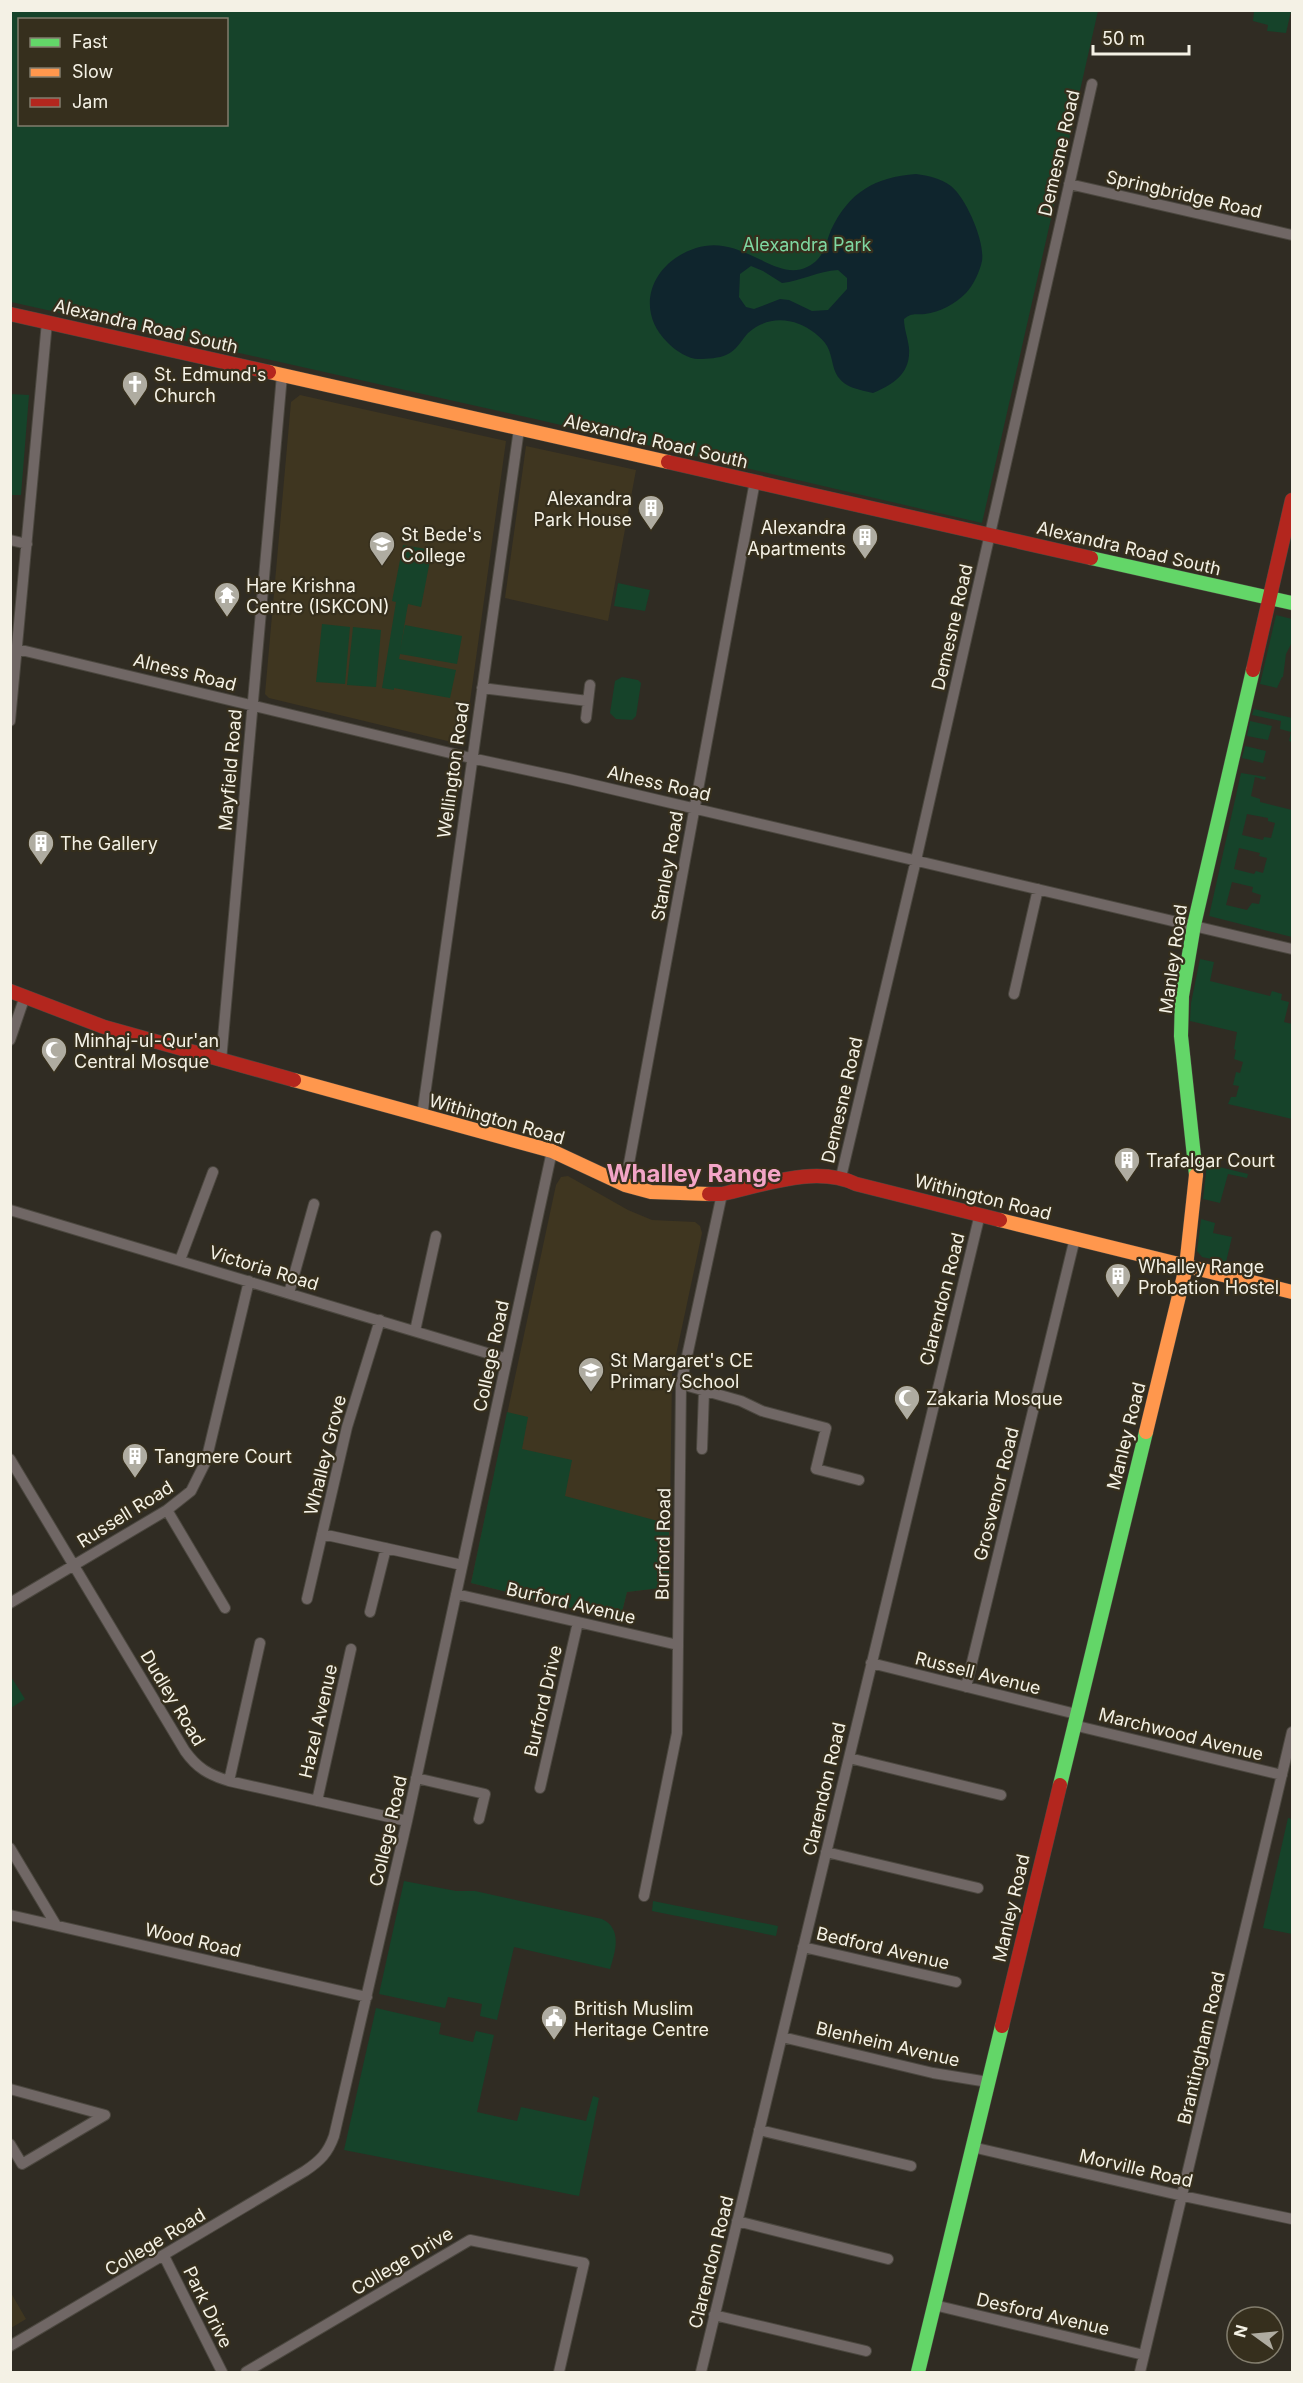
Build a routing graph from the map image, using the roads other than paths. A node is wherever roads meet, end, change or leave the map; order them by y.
1 (1092, 84) dead end
2 (1069, 184) junction
3 (1293, 235) edge
4 (10, 314) edge
5 (47, 322) junction
6 (282, 375) junction
7 (519, 429) junction
8 (755, 482) junction
9 (1293, 500) edge
10 (990, 536) junction
11 (10, 540) edge
12 (27, 544) junction
13 (1270, 598) junction
14 (1293, 603) edge
15 (17, 649) junction
16 (590, 685) dead end
17 (482, 688) junction
18 (588, 701) junction
19 (252, 705) junction
20 (586, 718) dead end
21 (10, 721) edge
22 (471, 758) junction
23 (695, 808) junction
24 (916, 860) junction
25 (1038, 889) junction
26 (1194, 925) junction
27 (1293, 949) edge
28 (10, 991) edge
29 (1014, 994) dead end
30 (25, 996) junction
31 (10, 1040) edge
32 (221, 1061) junction
33 (422, 1116) junction
34 (552, 1151) junction
35 (213, 1172) dead end
36 (841, 1177) junction
37 (625, 1185) junction
38 (722, 1194) junction
39 (314, 1204) dead end
40 (10, 1210) edge
41 (980, 1214) junction
42 (436, 1236) dead end
43 (1076, 1238) junction
44 (180, 1260) junction
45 (1186, 1267) junction
46 (249, 1281) junction
47 (1293, 1292) edge
48 (289, 1293) junction
49 (380, 1320) junction
50 (415, 1331) junction
51 (507, 1359) junction
52 (681, 1384) junction
53 (704, 1390) junction
54 (702, 1449) dead end
55 (10, 1459) edge
56 (859, 1480) dead end
57 (167, 1510) junction
58 (322, 1534) junction
59 (386, 1548) junction
60 (74, 1565) junction
61 (462, 1565) junction
62 (456, 1594) junction
63 (307, 1599) dead end
64 (10, 1603) edge
65 (225, 1608) dead end
66 (370, 1612) dead end
67 (578, 1622) junction
68 (260, 1643) dead end
69 (678, 1645) junction
70 (351, 1649) dead end
71 (872, 1664) junction
72 (966, 1687) junction
73 (1075, 1719) junction
74 (1293, 1731) edge
75 (849, 1758) junction
76 (1282, 1775) junction
77 (416, 1778) junction
78 (228, 1781) junction
79 (540, 1788) dead end
80 (1001, 1795) dead end
81 (317, 1801) junction
82 (479, 1819) dead end
83 (407, 1821) junction
84 (10, 1848) edge
85 (826, 1852) junction
86 (978, 1888) dead end
87 (644, 1896) dead end
88 (10, 1915) edge
89 (56, 1925) junction
90 (803, 1947) junction
91 (956, 1982) dead end
92 (367, 1997) junction
93 (782, 2037) junction
94 (988, 2082) junction
95 (10, 2089) edge
96 (759, 2130) junction
97 (10, 2144) edge
98 (972, 2147) junction
99 (911, 2166) dead end
100 (1183, 2196) junction
101 (1293, 2219) edge
102 (737, 2221) junction
103 (164, 2256) junction
104 (888, 2259) dead end
105 (934, 2305) junction
106 (714, 2315) junction
107 (10, 2346) edge
108 (866, 2351) dead end
109 (1144, 2355) junction
110 (219, 2371) edge
111 (246, 2373) edge
112 (559, 2373) edge
113 (701, 2373) edge
114 (918, 2373) edge
115 (1140, 2373) edge

1 - 2 street, Demesne Road
2 - 3 street, Springbridge Road
2 - 10 street, Demesne Road
4 - 5 street, Alexandra Road South
5 - 6 street, Alexandra Road South
5 - 12 street
6 - 7 street, Alexandra Road South
6 - 19 street, Mayfield Road
7 - 8 street, Alexandra Road South
7 - 17 street, Wellington Road
8 - 10 street, Alexandra Road South
8 - 23 street, Stanley Road
9 - 13 street, Manley Road
10 - 13 street, Alexandra Road South
10 - 24 street, Demesne Road
11 - 12 street
12 - 15 street
13 - 14 street, Alexandra Road South
13 - 26 street, Manley Road
15 - 19 street, Alness Road
15 - 21 street
16 - 18 street
17 - 18 street
17 - 22 street, Wellington Road
18 - 20 street
19 - 22 street, Alness Road
19 - 32 street, Mayfield Road
22 - 23 street, Alness Road
22 - 33 street, Wellington Road
23 - 24 street, Alness Road
23 - 37 street, Stanley Road
24 - 25 street, Alness Road
24 - 36 street, Demesne Road
25 - 26 street, Alness Road
25 - 29 street
26 - 27 street, Alness Road
26 - 45 street, Manley Road
28 - 30 street, Withington Road
30 - 31 street
30 - 32 street, Withington Road
32 - 33 street, Withington Road
33 - 34 street, Withington Road
34 - 37 street, Withington Road
34 - 51 street, College Road
35 - 44 street
36 - 38 street, Withington Road
36 - 41 street, Withington Road
37 - 38 street, Withington Road
38 - 52 street, Burford Road
39 - 48 street
40 - 44 street, Victoria Road
41 - 43 street, Withington Road
41 - 71 street, Clarendon Road
42 - 50 street
43 - 45 street, Withington Road
43 - 72 street, Grosvenor Road
44 - 46 street, Victoria Road
45 - 47 street, Withington Road
45 - 73 street, Manley Road
46 - 48 street, Victoria Road
46 - 57 street, Russell Road
48 - 49 street, Victoria Road
49 - 50 street, Victoria Road
49 - 58 street, Whalley Grove
50 - 51 street, Victoria Road
51 - 61 street, College Road
52 - 53 street
52 - 69 street, Burford Road
53 - 54 street
53 - 56 street
55 - 60 street, Dudley Road
57 - 60 street, Russell Road
57 - 65 street
58 - 59 street
58 - 63 street, Whalley Grove
59 - 61 street
59 - 66 street
60 - 64 street, Russell Road
60 - 78 street, Dudley Road
61 - 62 street, College Road
62 - 67 street, Burford Avenue
62 - 77 street, College Road
67 - 69 street, Burford Avenue
67 - 79 street, Burford Drive
68 - 78 street
69 - 87 street, Burford Road
70 - 81 street, Hazel Avenue
71 - 72 street, Russell Avenue
71 - 75 street, Clarendon Road
72 - 73 street, Russell Avenue
73 - 76 street, Marchwood Avenue
73 - 94 street, Manley Road
74 - 76 street, Brantingham Road
75 - 80 street
75 - 85 street, Clarendon Road
76 - 100 street, Brantingham Road
77 - 82 street
77 - 83 street, College Road
78 - 81 street, Dudley Road
81 - 83 street, Dudley Road
83 - 92 street, College Road
84 - 89 street
85 - 86 street
85 - 90 street, Clarendon Road
88 - 89 street, Wood Road
89 - 92 street, Wood Road
90 - 91 street, Bedford Avenue
90 - 93 street, Clarendon Road
92 - 103 street, College Road
93 - 94 street, Blenheim Avenue
93 - 96 street, Clarendon Road
94 - 98 street, Manley Road
95 - 97 street
96 - 99 street
96 - 102 street, Clarendon Road
98 - 100 street, Morville Road
98 - 105 street, Manley Road
100 - 101 street, Morville Road
100 - 109 street, Brantingham Road
102 - 104 street
102 - 106 street, Clarendon Road
103 - 107 street, College Road
103 - 110 street, Park Drive
105 - 109 street, Desford Avenue
105 - 114 street, Manley Road
106 - 108 street
106 - 113 street, Clarendon Road
109 - 115 street, Brantingham Road
111 - 112 street, College Drive

